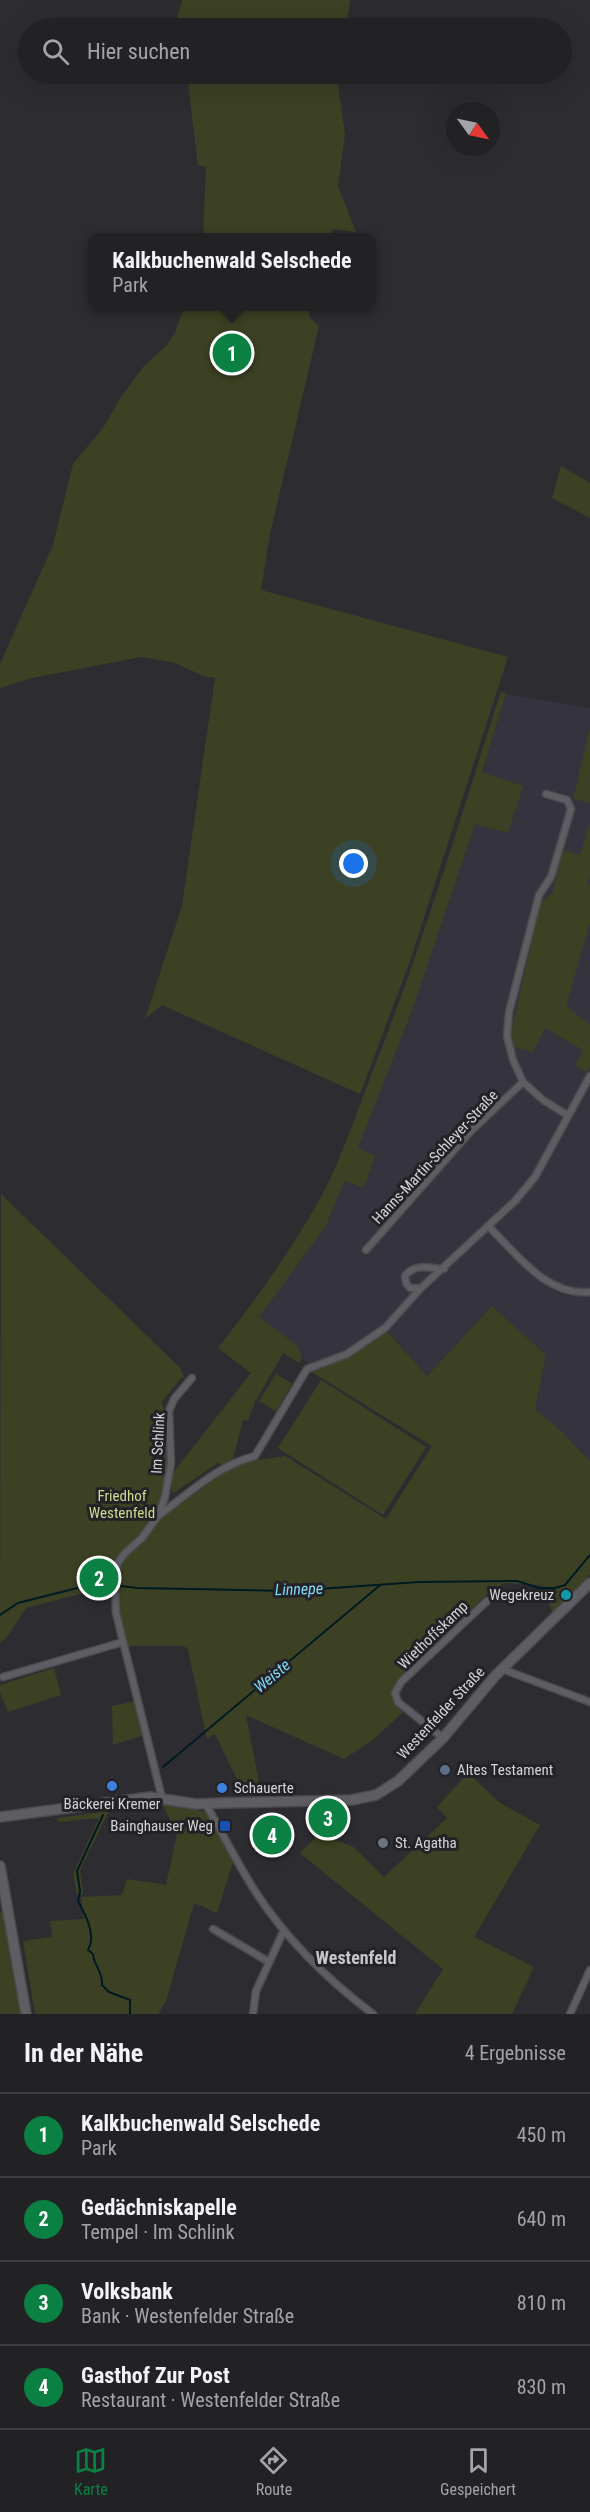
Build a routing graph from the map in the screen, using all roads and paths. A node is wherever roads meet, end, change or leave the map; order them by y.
1 (546, 794) dead end
2 (590, 1076) edge
3 (523, 1082) junction
4 (567, 1115) junction
5 (489, 1227) junction
6 (366, 1250) dead end
7 (444, 1269) junction
8 (421, 1288) junction
9 (590, 1292) edge
10 (192, 1378) dead end
11 (158, 1516) junction
12 (590, 1582) edge
13 (487, 1601) dead end
14 (123, 1642) junction
15 (502, 1669) junction
16 (3, 1677) dead end
17 (590, 1702) edge
18 (443, 1738) junction
19 (162, 1798) junction
20 (205, 1803) junction
21 (0, 1817) edge
22 (0, 1866) edge
23 (213, 1929) dead end
24 (284, 1930) junction
25 (269, 1962) junction
26 (590, 1970) edge
27 (26, 2014) edge
28 (253, 2014) edge
29 (373, 2014) edge
30 (570, 2014) edge

1 - 3 street
2 - 4 street
3 - 4 street
3 - 6 street, Hanns-Martin-Schleyer-Straße
4 - 5 street
5 - 7 street
5 - 9 street
7 - 8 street
7 - 8 street
8 - 11 street
10 - 11 street, Im Schlink
11 - 14 street, Im Schlink
12 - 15 main road, Westenfelder Straße
13 - 18 street, Wiethoffskamp
14 - 16 street
14 - 19 street, Im Schlink
15 - 17 street
15 - 18 main road, Westenfelder Straße
18 - 20 main road, Westenfelder Straße
19 - 20 main road, Westenfelder Straße
19 - 21 main road, Westenfelder Straße
20 - 24 street
22 - 27 main road
23 - 25 street
24 - 25 street
24 - 29 street
25 - 28 street
26 - 30 street

